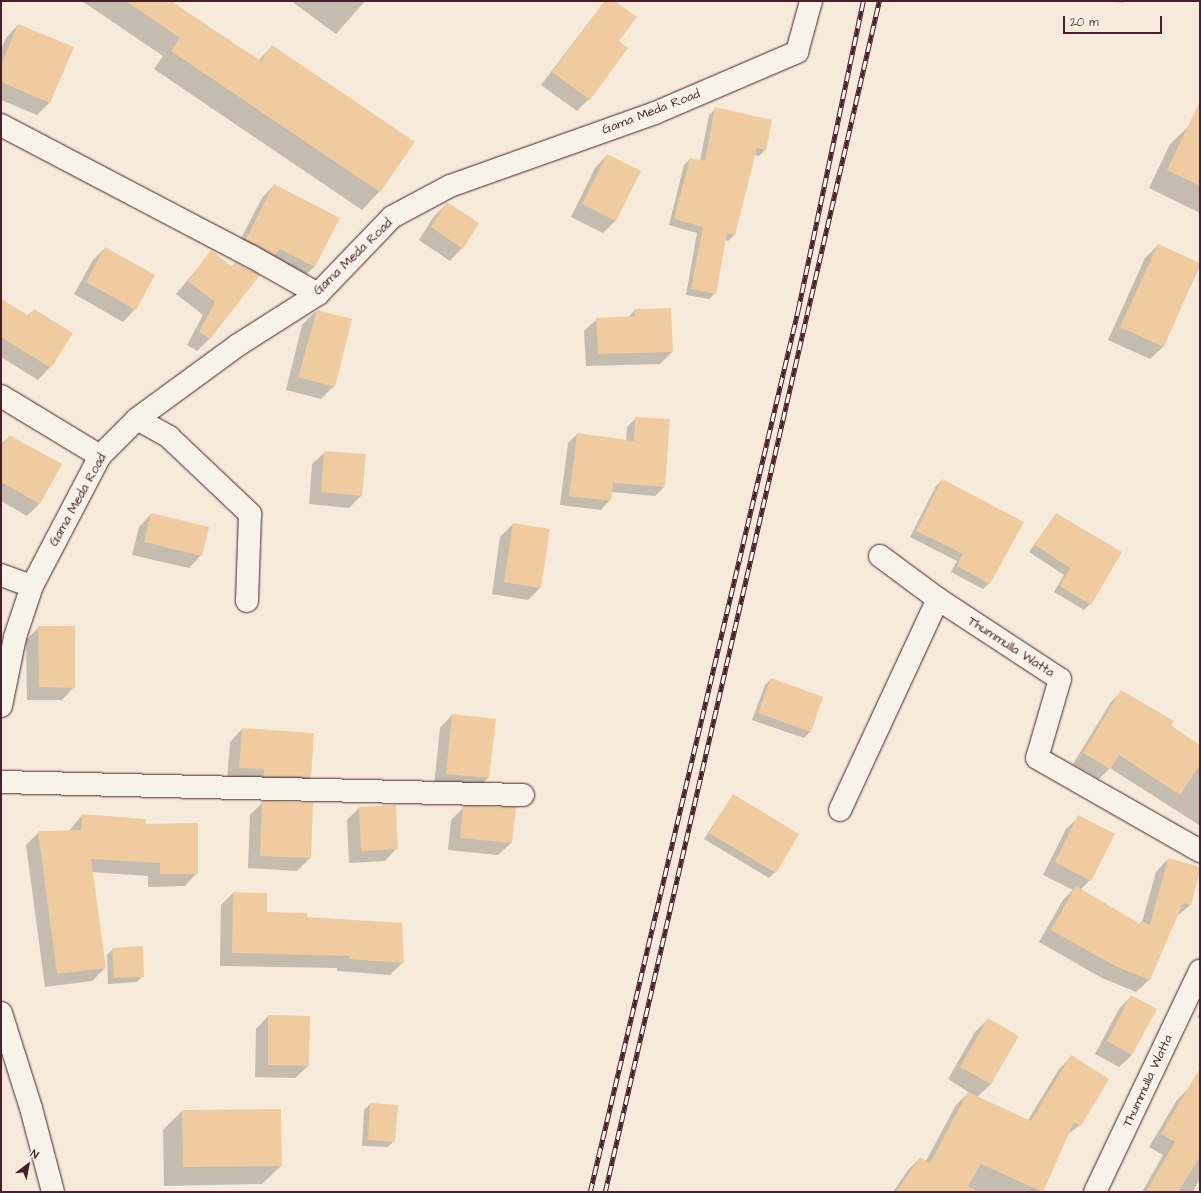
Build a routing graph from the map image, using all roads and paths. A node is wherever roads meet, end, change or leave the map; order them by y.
1 (810, 1) edge
2 (1, 125) edge
3 (318, 294) junction
4 (1, 396) edge
5 (137, 420) junction
6 (100, 456) junction
7 (880, 556) dead end
8 (1, 575) edge
9 (32, 586) junction
10 (938, 599) junction
11 (247, 601) dead end
12 (1, 706) edge
13 (1, 782) edge
14 (523, 795) dead end
15 (840, 810) dead end
16 (1200, 851) edge
17 (1200, 971) edge
18 (1, 1013) edge
19 (53, 1192) edge
20 (1095, 1192) edge

1 - 3 street, Gama Meda Road
2 - 3 street
3 - 5 street, Gama Meda Road
4 - 6 street
5 - 6 street, Gama Meda Road
5 - 11 street
6 - 9 street, Gama Meda Road
7 - 10 street, Thummulla Watta
8 - 9 street
9 - 12 street, Gama Meda Road
10 - 15 street
10 - 16 street, Thummulla Watta
13 - 14 street
17 - 20 street, Thummulla Watta
18 - 19 street

